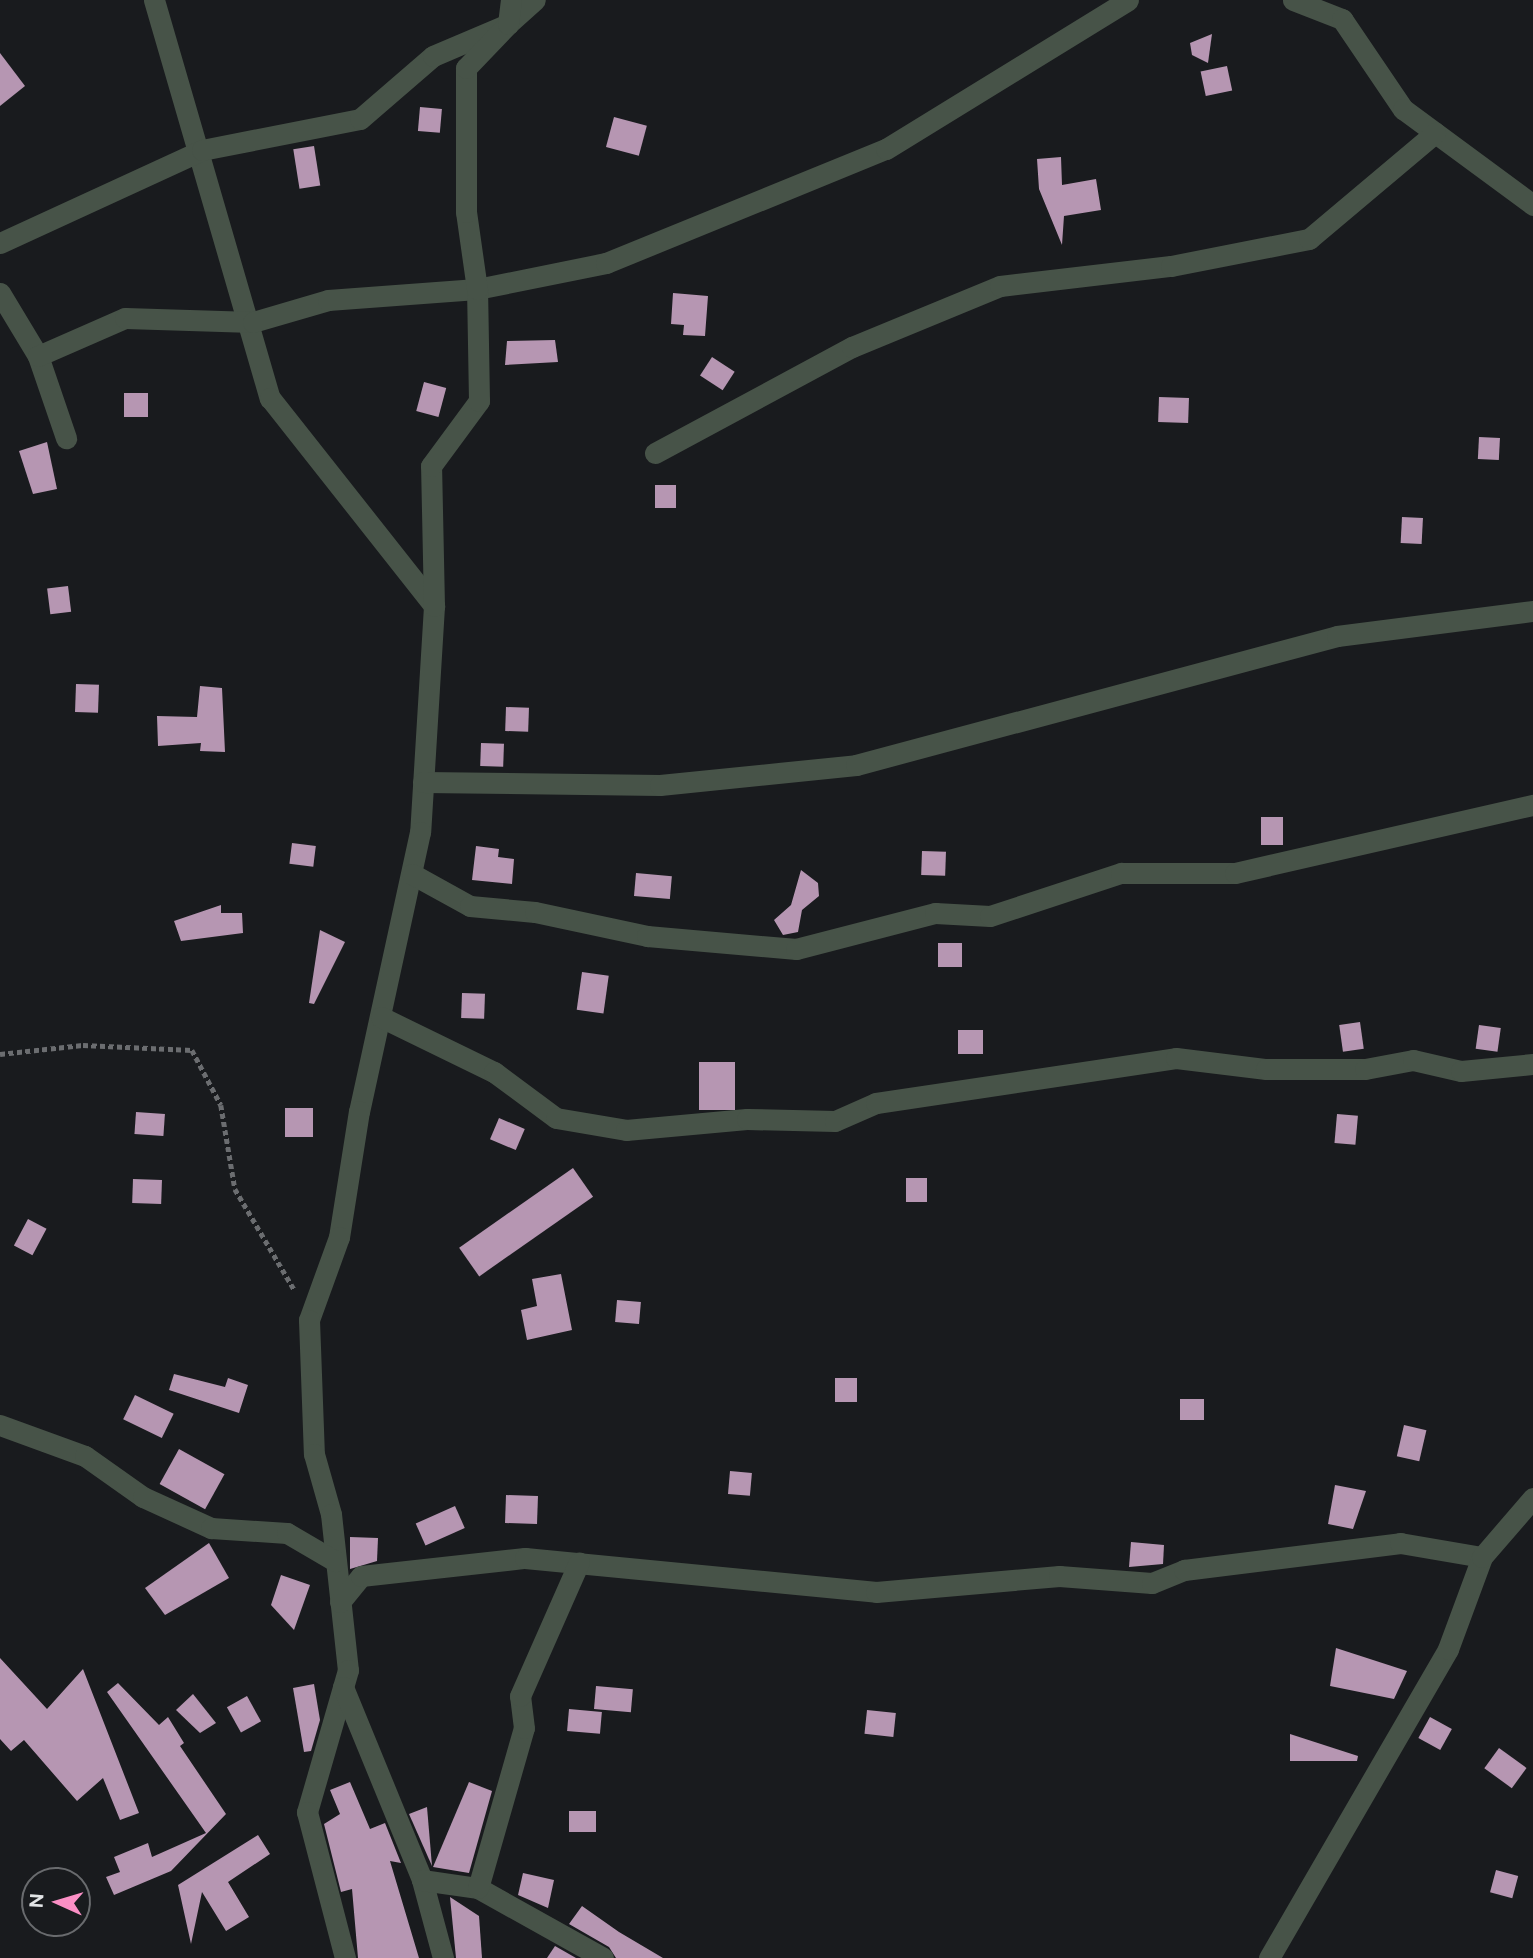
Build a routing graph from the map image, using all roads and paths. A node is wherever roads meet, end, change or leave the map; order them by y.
1 (154, 0) edge
2 (511, 0) edge
3 (535, 0) edge
4 (1128, 0) edge
5 (1293, 0) edge
6 (508, 24) junction
7 (1435, 133) junction
8 (202, 149) junction
9 (1533, 205) edge
10 (0, 243) edge
11 (477, 289) junction
12 (0, 293) edge
13 (253, 322) junction
14 (38, 356) junction
15 (66, 438) dead end
16 (655, 453) dead end
17 (434, 606) junction
18 (1533, 611) edge
19 (423, 782) junction
20 (1533, 805) edge
21 (412, 874) junction
22 (381, 1017) junction
23 (0, 1054) edge
24 (1533, 1064) edge
25 (309, 1320) junction
26 (0, 1425) edge
27 (1533, 1498) edge
28 (1482, 1557) junction
29 (335, 1561) junction
30 (579, 1562) junction
31 (340, 1601) junction
32 (343, 1688) junction
33 (422, 1880) junction
34 (478, 1888) junction
35 (345, 1958) edge
36 (443, 1958) edge
37 (603, 1958) edge
38 (1269, 1958) edge

1 - 8 street
2 - 6 street
3 - 6 street
4 - 11 street
5 - 7 street
6 - 8 street
6 - 11 street
7 - 9 street
7 - 16 street
8 - 10 street
8 - 13 street
11 - 13 street
11 - 17 street
12 - 14 street
13 - 14 street
13 - 17 street
14 - 15 street
17 - 19 street
18 - 19 street
19 - 21 street
20 - 21 street
21 - 22 street
22 - 24 street
22 - 25 street
23 - 25 path
25 - 29 street
26 - 29 street
27 - 28 street
28 - 30 street
28 - 38 street
29 - 31 street
30 - 31 street
30 - 34 street
31 - 32 street
32 - 33 street
32 - 35 street
33 - 34 street
33 - 36 street
34 - 37 street

